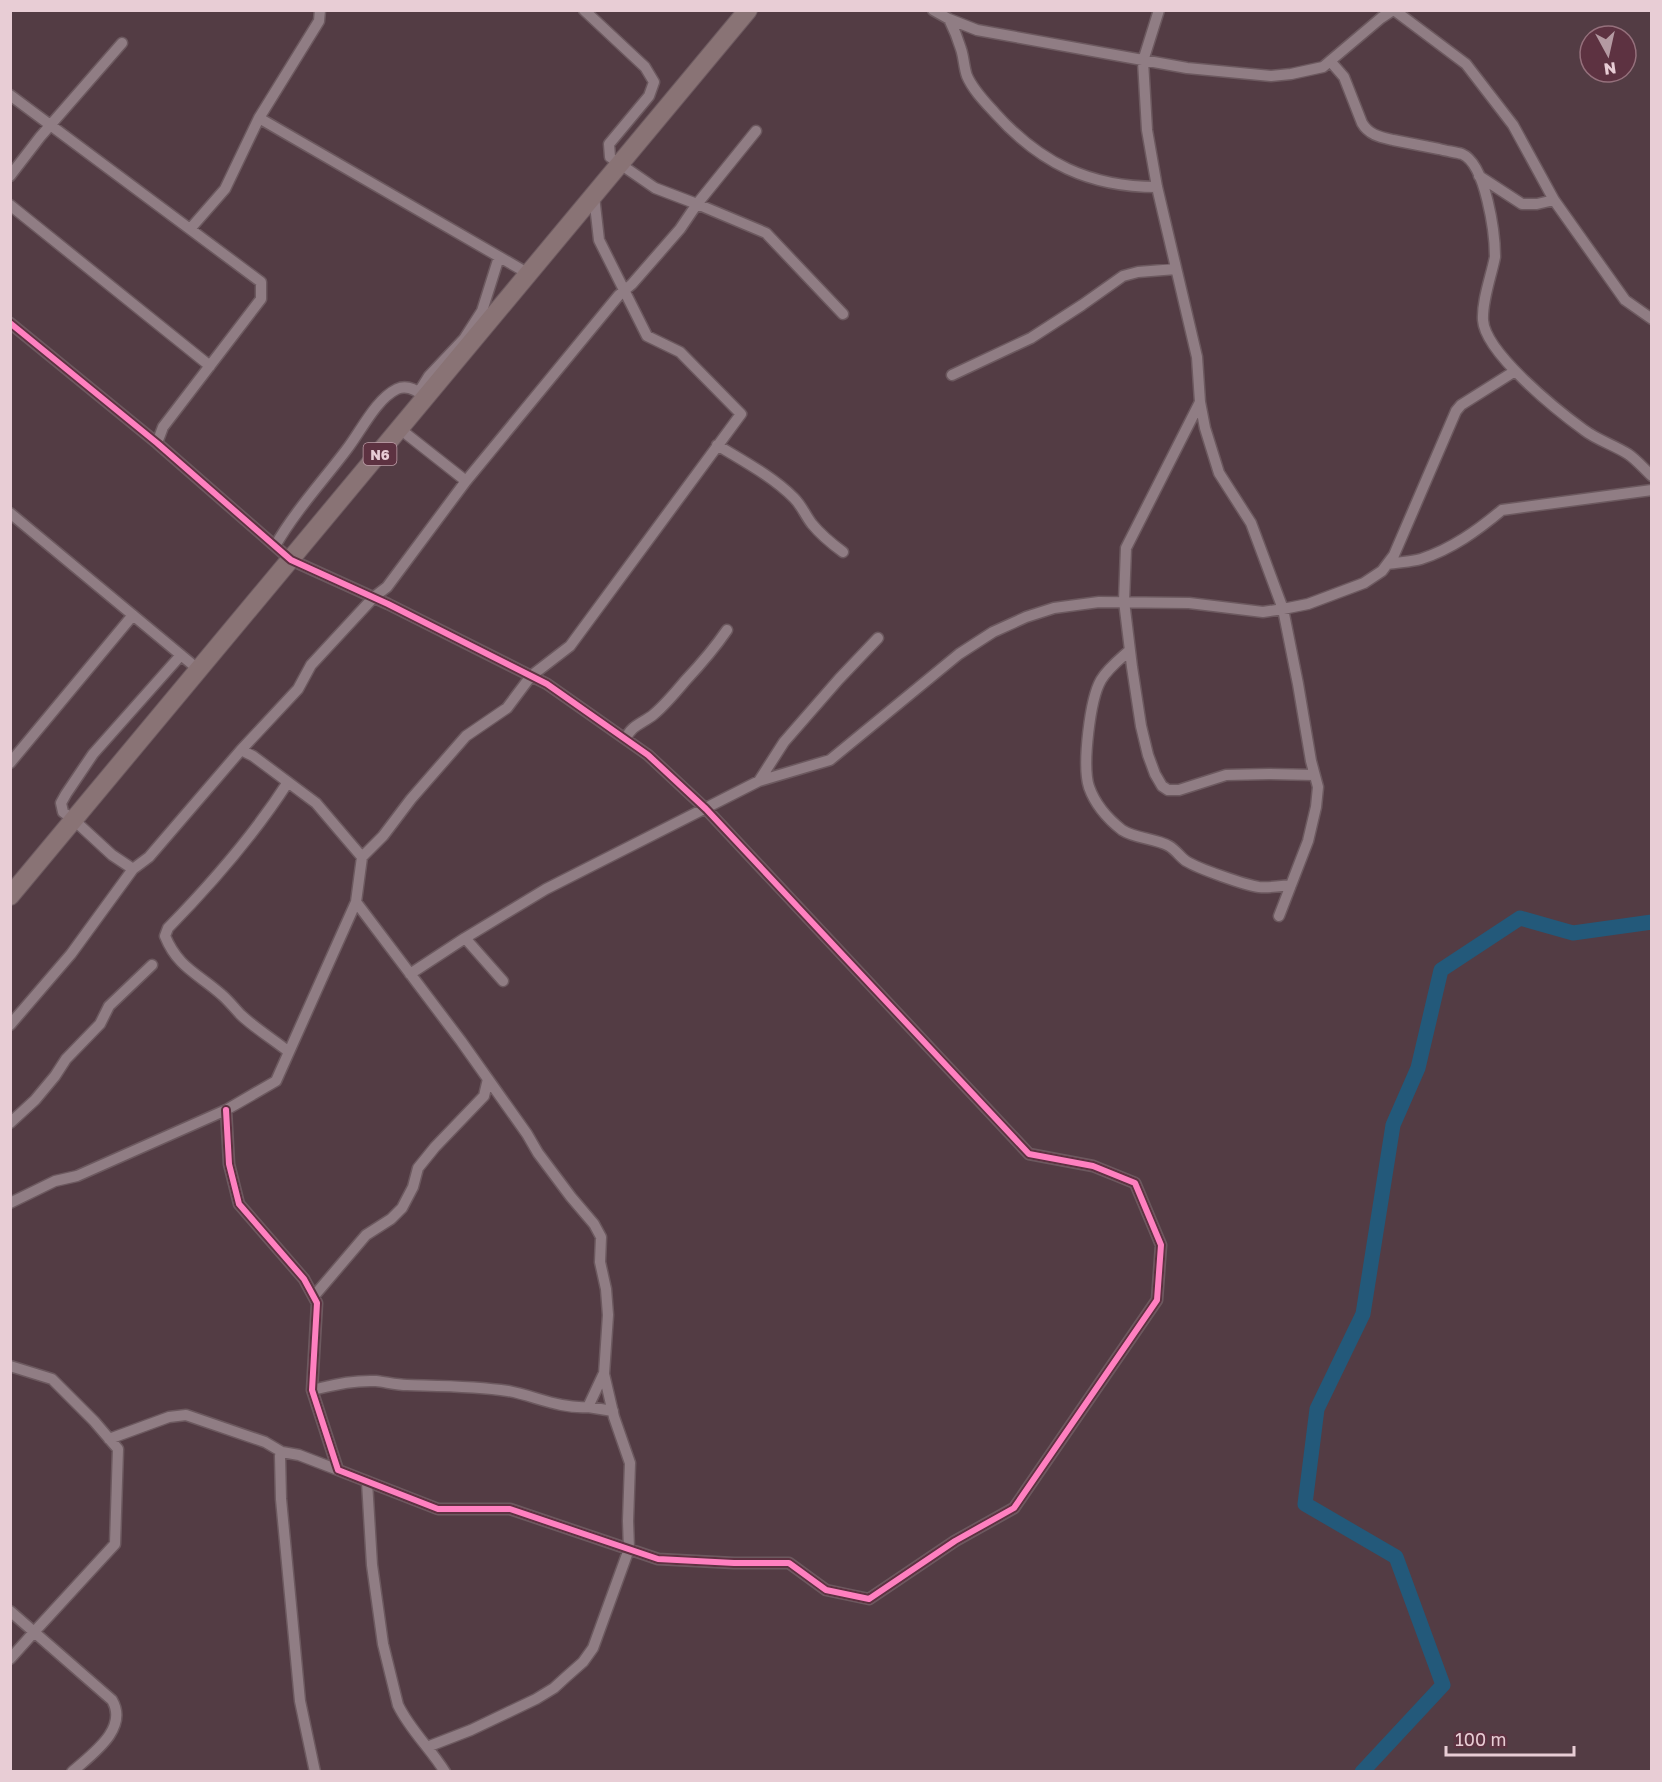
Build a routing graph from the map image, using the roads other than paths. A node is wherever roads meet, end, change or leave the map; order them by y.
1 (320, 10) edge
2 (584, 10) edge
3 (748, 10) edge
4 (933, 10) edge
5 (1159, 10) edge
6 (1394, 10) edge
7 (949, 19) junction
8 (122, 43) dead end
9 (1143, 61) junction
10 (1330, 62) junction
11 (10, 95) edge
12 (259, 118) junction
13 (50, 125) junction
14 (756, 131) dead end
15 (620, 164) junction
16 (10, 176) edge
17 (1479, 176) junction
18 (1157, 187) junction
19 (594, 196) junction
20 (1554, 200) junction
21 (697, 204) junction
22 (10, 205) edge
23 (190, 229) junction
24 (499, 257) junction
25 (1176, 269) junction
26 (529, 274) junction
27 (625, 290) junction
28 (843, 314) dead end
29 (1652, 319) edge
30 (10, 323) edge
31 (210, 366) junction
32 (1515, 371) junction
33 (952, 375) dead end
34 (423, 395) junction
35 (1200, 402) junction
36 (400, 429) junction
37 (157, 443) junction
38 (717, 445) junction
39 (1652, 476) edge
40 (466, 482) junction
41 (1652, 490) edge
42 (10, 513) edge
43 (275, 546) junction
44 (843, 552) dead end
45 (291, 560) junction
46 (1388, 564) junction
47 (374, 597) junction
48 (1124, 602) junction
49 (1283, 609) junction
50 (133, 615) junction
51 (727, 630) dead end
52 (879, 638) dead end
53 (1130, 650) junction
54 (181, 655) junction
55 (199, 670) junction
56 (531, 676) junction
57 (626, 739) junction
58 (241, 750) junction
59 (10, 764) edge
60 (1314, 775) junction
61 (288, 782) junction
62 (759, 782) junction
63 (706, 809) junction
64 (74, 820) junction
65 (362, 857) junction
66 (133, 869) junction
67 (1291, 885) junction
68 (10, 896) edge
69 (356, 902) junction
70 (1279, 916) dead end
71 (465, 938) junction
72 (152, 965) dead end
73 (410, 975) junction
74 (502, 981) dead end
75 (10, 1025) edge
76 (289, 1052) junction
77 (488, 1079) junction
78 (226, 1110) junction
79 (10, 1123) edge
80 (10, 1203) edge
81 (314, 1296) junction
82 (10, 1366) edge
83 (604, 1374) junction
84 (312, 1390) junction
85 (588, 1407) junction
86 (613, 1411) junction
87 (109, 1439) junction
88 (282, 1452) junction
89 (338, 1470) junction
90 (367, 1482) junction
91 (629, 1549) junction
92 (10, 1611) edge
93 (35, 1631) junction
94 (10, 1659) edge
95 (427, 1747) junction
96 (72, 1772) edge
97 (315, 1772) edge
98 (445, 1772) edge

1 - 12 street
2 - 15 street
3 - 15 highway, N6
4 - 7 street
5 - 9 street
6 - 10 street
6 - 20 street
7 - 9 street
7 - 18 street
8 - 13 street
9 - 10 street
9 - 18 street
10 - 17 street
11 - 13 street
12 - 23 street
12 - 24 street
13 - 16 street
13 - 23 street
14 - 21 street
15 - 19 highway, N6
15 - 21 street
17 - 20 street
17 - 32 street
18 - 25 street
19 - 26 highway, N6
19 - 27 street
20 - 29 street
21 - 27 street
21 - 28 street
22 - 31 street
23 - 31 street
24 - 26 street
24 - 34 street
25 - 33 street
25 - 35 street
26 - 34 highway, N6
27 - 38 street
27 - 40 street
30 - 37 street
31 - 37 street
32 - 39 street
32 - 46 street
34 - 36 highway, N6
34 - 43 street
35 - 48 street
35 - 49 street
36 - 40 street
36 - 45 highway, N6
37 - 43 street
38 - 44 street
38 - 56 street
40 - 47 street
41 - 46 street
42 - 50 street
43 - 45 street
45 - 47 street
45 - 55 highway, N6
46 - 49 street
47 - 56 street
47 - 58 street
48 - 49 street
48 - 53 street
48 - 62 street
49 - 60 street
50 - 54 street
50 - 59 street
51 - 57 street
52 - 62 street
53 - 60 street
53 - 67 street
54 - 55 street
54 - 64 street
55 - 64 highway, N6
56 - 57 street
56 - 65 street
57 - 63 street
58 - 61 street
58 - 66 street
60 - 67 street
61 - 65 street
61 - 76 street
62 - 63 street
63 - 71 street
63 - 91 street
64 - 66 street
64 - 68 highway, N6
65 - 69 street
66 - 75 street
67 - 70 street
69 - 73 street
69 - 76 street
71 - 73 street
71 - 74 street
72 - 79 street
73 - 77 street
76 - 78 street
77 - 81 street
77 - 83 street
78 - 80 street
78 - 81 street
81 - 84 street
82 - 87 street
83 - 85 street
83 - 86 street
84 - 85 street
84 - 89 street
85 - 86 street
86 - 91 street
87 - 88 street
87 - 93 street
88 - 89 street
88 - 97 street
89 - 90 street
90 - 91 street
90 - 95 street
91 - 95 street
92 - 93 street
93 - 94 street
93 - 96 street
95 - 98 street

